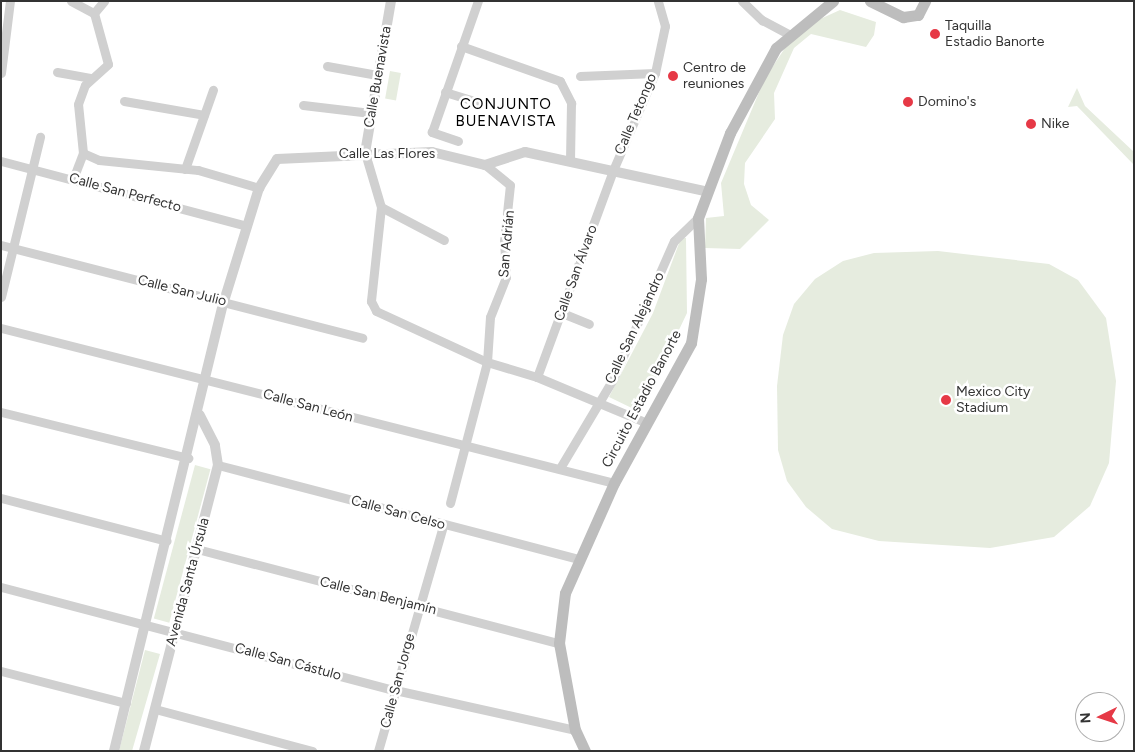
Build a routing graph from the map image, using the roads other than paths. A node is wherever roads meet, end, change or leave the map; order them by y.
1 (10, 1) edge
2 (71, 1) edge
3 (104, 1) edge
4 (391, 1) edge
5 (478, 1) edge
6 (658, 1) edge
7 (742, 1) edge
8 (833, 1) edge
9 (870, 1) edge
10 (925, 1) edge
11 (94, 13) junction
12 (790, 35) junction
13 (461, 46) junction
14 (327, 66) dead end
15 (2, 69) edge
16 (57, 72) dead end
17 (655, 73) junction
18 (377, 75) junction
19 (580, 76) dead end
20 (91, 78) junction
21 (212, 90) dead end
22 (446, 92) junction
23 (124, 101) dead end
24 (477, 102) dead end
25 (303, 105) dead end
26 (370, 113) junction
27 (204, 114) junction
28 (40, 137) dead end
29 (458, 141) dead end
30 (83, 152) junction
31 (365, 153) junction
32 (570, 160) junction
33 (1, 161) edge
34 (485, 165) junction
35 (614, 168) junction
36 (33, 169) junction
37 (185, 169) junction
38 (73, 179) junction
39 (259, 188) junction
40 (704, 191) junction
41 (381, 207) junction
42 (698, 218) junction
43 (248, 226) junction
44 (444, 240) dead end
45 (1, 245) edge
46 (13, 249) junction
47 (1, 297) edge
48 (224, 301) junction
49 (562, 313) junction
50 (589, 324) dead end
51 (1, 328) edge
52 (362, 338) dead end
53 (488, 362) junction
54 (538, 377) junction
55 (206, 380) junction
56 (598, 402) junction
57 (1, 412) edge
58 (200, 415) junction
59 (647, 423) junction
60 (462, 447) junction
61 (188, 458) junction
62 (218, 465) junction
63 (560, 468) junction
64 (614, 483) junction
65 (1, 498) edge
66 (450, 503) dead end
67 (443, 526) junction
68 (167, 541) junction
69 (197, 549) junction
70 (578, 558) junction
71 (1, 587) edge
72 (418, 606) junction
73 (146, 625) junction
74 (175, 632) junction
75 (559, 642) junction
76 (1, 670) edge
77 (395, 690) junction
78 (126, 703) junction
79 (155, 709) junction
80 (575, 730) junction
81 (114, 751) edge
82 (144, 751) edge
83 (312, 751) edge
84 (378, 751) edge
85 (585, 751) edge

1 - 15 street
2 - 11 street
3 - 11 street
4 - 18 street, Calle Buenavista
5 - 13 street
6 - 17 street, Calle Tetongo
7 - 12 street
8 - 12 main road, Circuito Estadio Banorte
9 - 10 main road
11 - 20 street
12 - 40 main road, Circuito Estadio Banorte
13 - 22 street
13 - 32 street
14 - 18 street
16 - 20 street
17 - 19 street
17 - 35 street, Calle Tetongo
18 - 26 street, Calle Buenavista
20 - 30 street
21 - 27 street
22 - 24 street
22 - 29 street
23 - 27 street
25 - 26 street
26 - 31 street, Calle Buenavista
27 - 37 street
28 - 36 street
30 - 37 street
30 - 38 street
31 - 34 street, Calle Las Flores
31 - 39 street, Calle Las Flores
31 - 41 street
32 - 34 street
32 - 35 street
33 - 36 street, Calle San Perfecto
34 - 53 street, San Adrián
35 - 40 street
35 - 49 street, Calle San Álvaro
36 - 38 street, Calle San Perfecto
36 - 46 street
37 - 39 street
38 - 43 street, Calle San Perfecto
39 - 43 street
40 - 42 main road, Circuito Estadio Banorte
41 - 44 street
41 - 53 street
42 - 56 street, Calle San Alejandro
42 - 59 main road, Circuito Estadio Banorte
43 - 48 street
45 - 46 street, Calle San Julio
46 - 47 street
46 - 48 street, Calle San Julio
48 - 52 street, Calle San Julio
48 - 55 street
49 - 50 street
49 - 54 street, Calle San Álvaro
51 - 55 street, Calle San León
53 - 54 street
53 - 60 street
54 - 56 street
55 - 58 street
55 - 60 street, Calle San León
56 - 59 street
56 - 63 street, Calle San Alejandro
57 - 61 street
58 - 61 street
58 - 62 street, Avenida Santa Úrsula
59 - 64 main road, Circuito Estadio Banorte
60 - 63 street, Calle San León
60 - 66 street
61 - 68 street
62 - 67 street, Calle San Celso
62 - 69 street, Avenida Santa Úrsula
63 - 64 street, Calle San León
64 - 70 main road, Circuito Estadio Banorte
65 - 68 street
67 - 70 street, Calle San Celso
67 - 72 street, Calle San Jorge
68 - 73 street
69 - 72 street, Calle San Benjamín
69 - 74 street, Avenida Santa Úrsula
70 - 75 main road, Circuito Estadio Banorte
71 - 73 street, Calle San Cástulo
72 - 75 street, Calle San Benjamín
72 - 77 street, Calle San Jorge
73 - 74 street, Calle San Cástulo
73 - 78 street
74 - 77 street, Calle San Cástulo
74 - 79 street, Avenida Santa Úrsula
75 - 80 main road, Circuito Estadio Banorte
76 - 78 street
77 - 80 street, Calle San Cástulo
77 - 84 street, Calle San Jorge
78 - 81 street
79 - 82 street, Avenida Santa Úrsula
79 - 83 street
80 - 85 main road, Circuito Estadio Banorte

